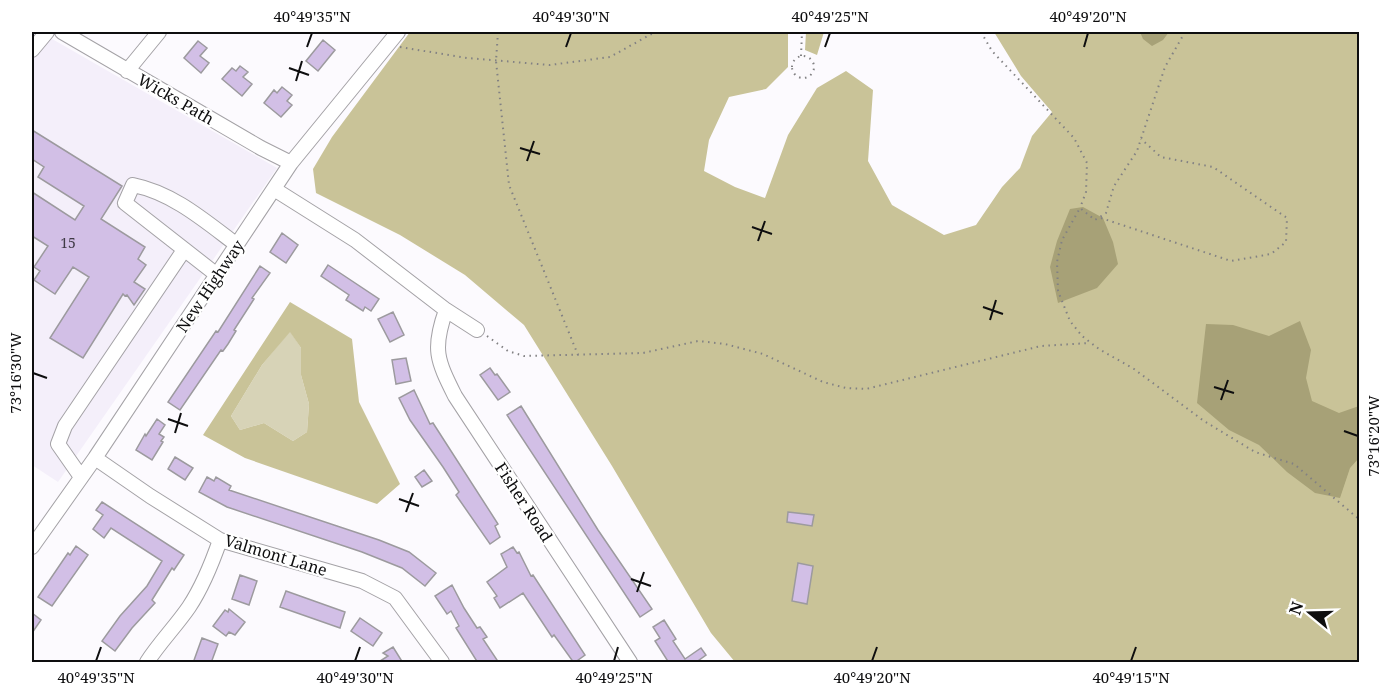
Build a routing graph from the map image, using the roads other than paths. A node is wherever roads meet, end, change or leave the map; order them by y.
1 (47, 32) edge
2 (62, 32) edge
3 (159, 32) edge
4 (398, 32) edge
5 (32, 50) edge
6 (127, 71) junction
7 (291, 163) junction
8 (274, 189) junction
9 (237, 245) junction
10 (184, 250) junction
11 (217, 275) junction
12 (446, 310) junction
13 (477, 330) road end
14 (95, 458) junction
15 (81, 477) junction
16 (220, 540) junction
17 (32, 547) edge
18 (147, 663) edge
19 (442, 663) edge
20 (630, 663) edge

1 - 5 street
2 - 6 street, Wicks Path
3 - 6 street
4 - 7 street, New Highway
6 - 7 street, Wicks Path
7 - 8 street, New Highway
8 - 9 street, New Highway
8 - 12 street
9 - 10 street
9 - 11 street, New Highway
10 - 11 street
10 - 15 street
11 - 14 street, New Highway
12 - 13 street
12 - 20 street, Fisher Road
14 - 15 street, New Highway
14 - 16 street, Valmont Lane
15 - 17 street, New Highway
16 - 18 street
16 - 19 street, Valmont Lane

